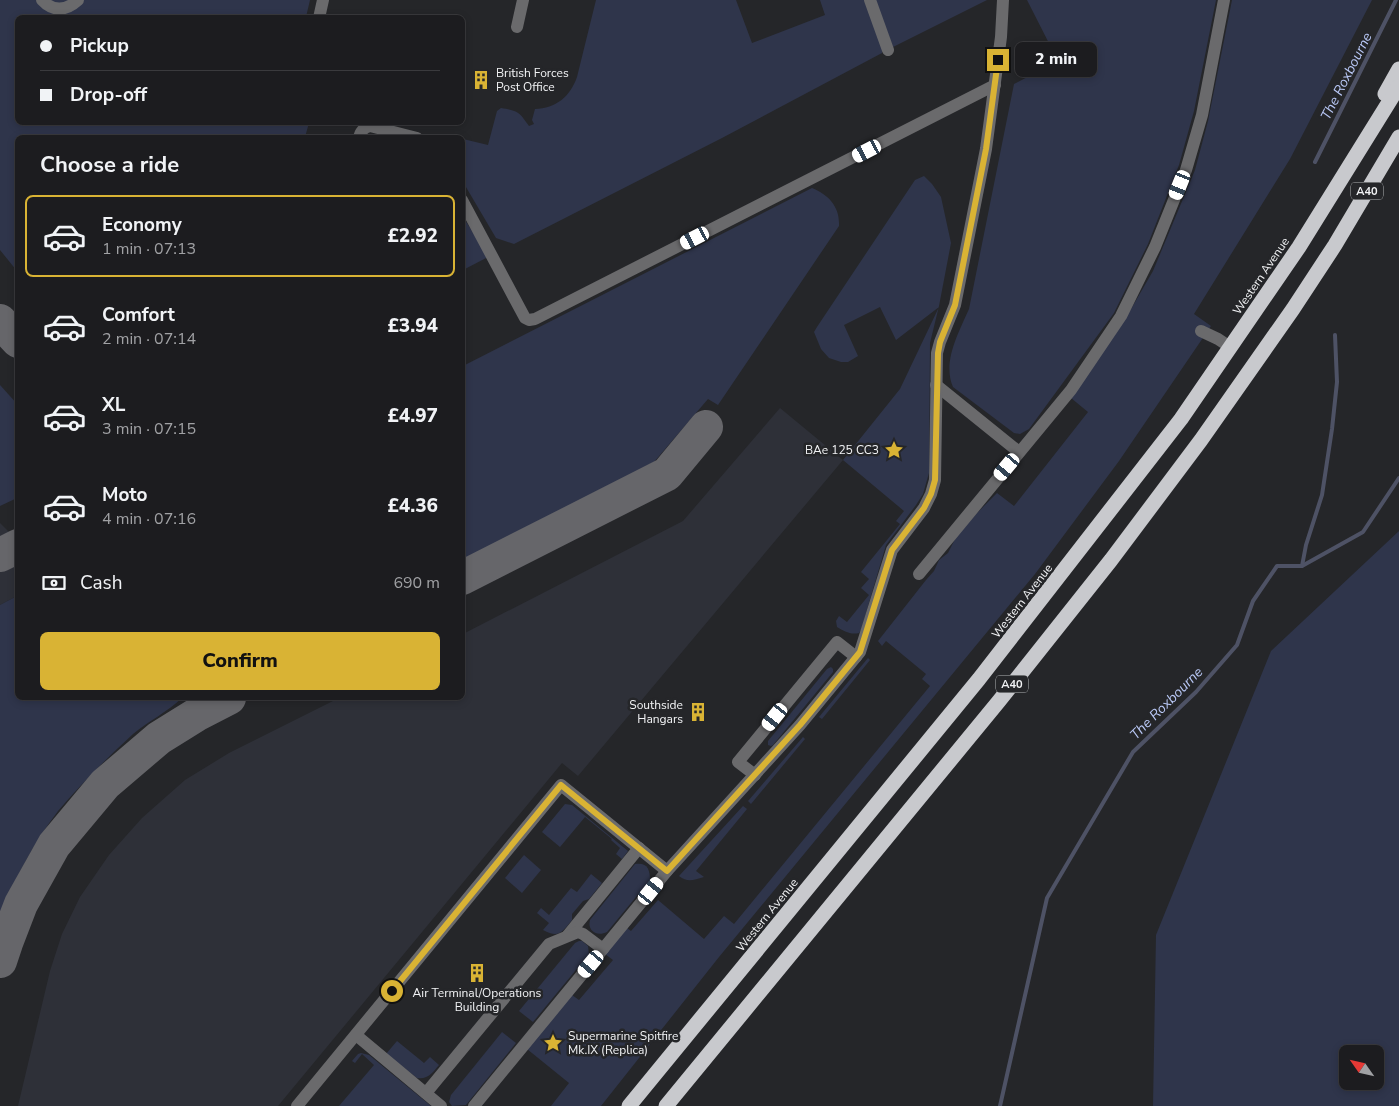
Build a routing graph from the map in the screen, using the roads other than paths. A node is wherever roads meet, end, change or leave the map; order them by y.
1 (42, 0) edge
2 (78, 0) edge
3 (323, 0) edge
4 (523, 0) edge
5 (870, 0) edge
6 (1003, 0) edge
7 (1224, 0) edge
8 (320, 15) edge
9 (517, 27) dead end
10 (888, 50) dead end
11 (1399, 69) edge
12 (995, 85) junction
13 (1399, 86) edge
14 (360, 135) edge
15 (405, 135) edge
16 (1399, 137) edge
17 (1399, 157) edge
18 (1340, 182) junction
19 (465, 206) edge
20 (1335, 244) junction
21 (1201, 331) dead end
22 (1230, 347) junction
23 (936, 386) junction
24 (1019, 452) junction
25 (919, 574) dead end
26 (856, 657) junction
27 (755, 775) junction
28 (639, 848) junction
29 (667, 871) junction
30 (568, 936) junction
31 (603, 949) junction
32 (356, 1035) junction
33 (426, 1094) junction
34 (297, 1106) edge
35 (441, 1106) edge
36 (474, 1106) edge
37 (629, 1106) edge
38 (666, 1106) edge

1 - 2 street
3 - 8 street
4 - 9 street
5 - 10 street
6 - 12 street
7 - 24 street
11 - 18 highway
12 - 19 street
12 - 23 street
13 - 18 highway, Western Avenue / A40
14 - 15 street
16 - 20 highway, A40
17 - 20 highway
18 - 22 highway, Western Avenue / A40
20 - 38 highway, A40
21 - 22 street
22 - 37 highway, Western Avenue / A40
23 - 24 street
23 - 26 street
24 - 25 street
26 - 27 street
26 - 27 street
27 - 29 street
28 - 29 street
28 - 30 street
28 - 32 street
29 - 31 street
30 - 31 street
30 - 33 street
31 - 36 street
32 - 33 street
32 - 34 street
33 - 35 street

